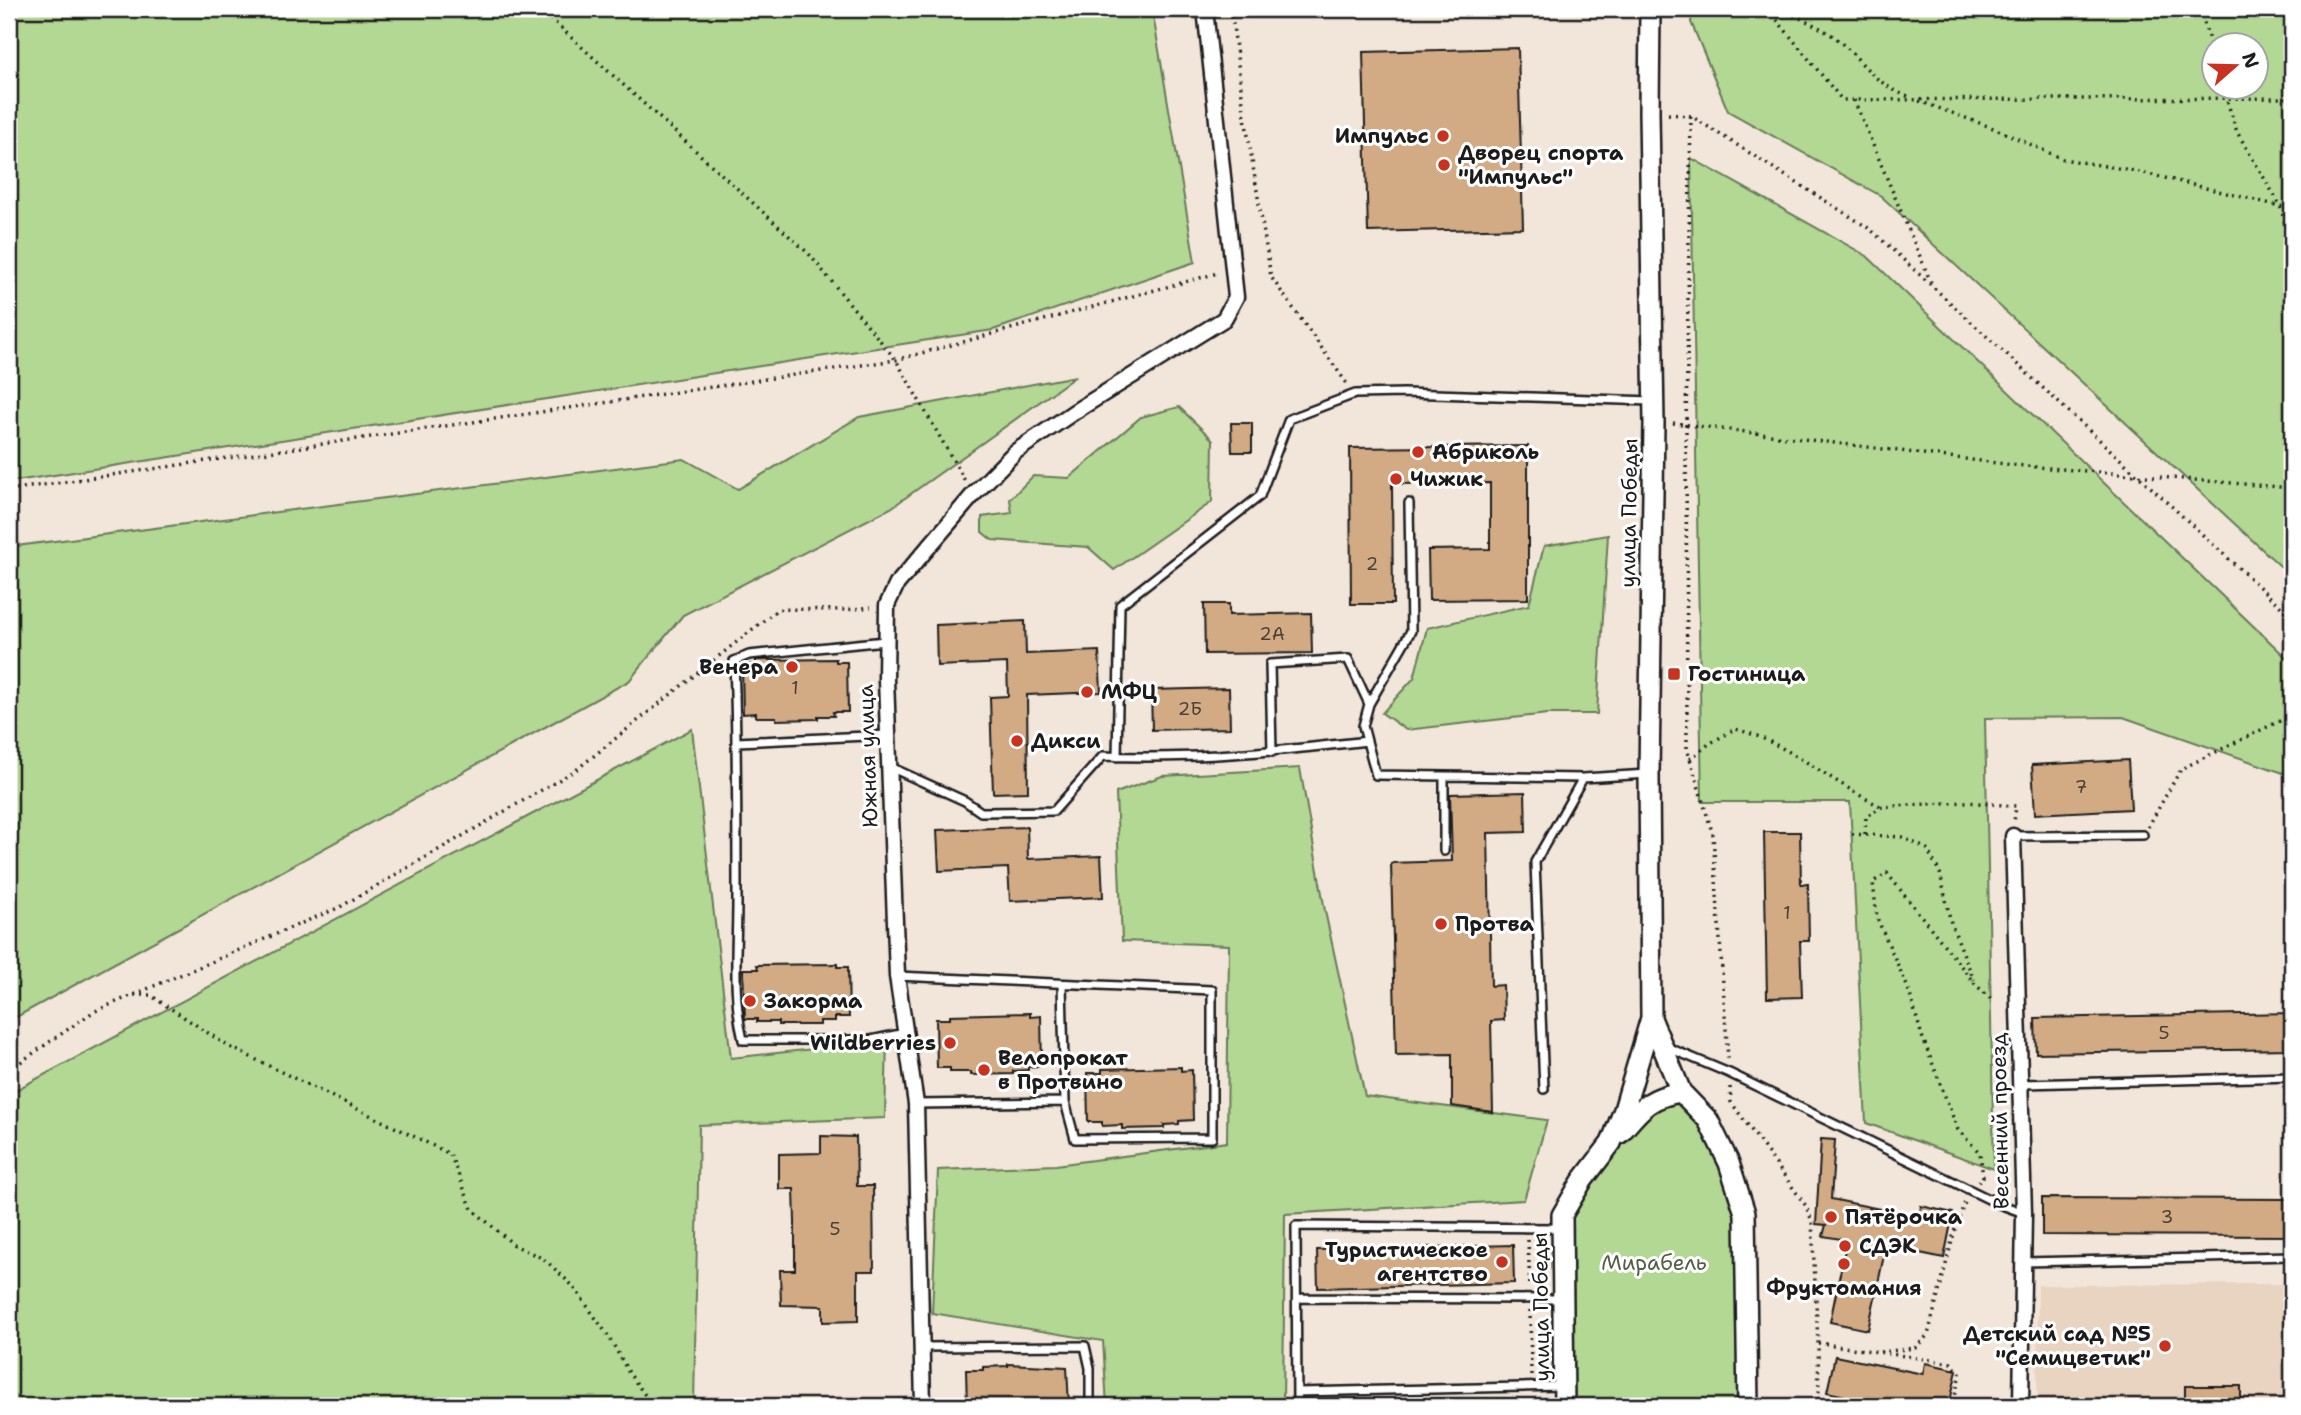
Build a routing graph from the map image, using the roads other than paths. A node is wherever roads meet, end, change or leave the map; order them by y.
1 (1205, 9) edge
2 (1650, 9) edge
3 (1653, 401) junction
4 (1409, 503) dead end
5 (886, 641) junction
6 (1369, 704) junction
7 (888, 735) junction
8 (1367, 741) junction
9 (737, 742) junction
10 (1272, 752) junction
11 (1117, 757) junction
12 (889, 766) junction
13 (1648, 774) junction
14 (1444, 776) junction
15 (1583, 778) junction
16 (2143, 835) road end
17 (2013, 836) joint
18 (1444, 851) dead end
19 (897, 976) junction
20 (1062, 984) junction
21 (1651, 1018) junction
22 (905, 1034) junction
23 (1661, 1045) junction
24 (2292, 1077) edge
25 (2021, 1084) junction
26 (1544, 1089) dead end
27 (1681, 1092) junction
28 (1065, 1102) junction
29 (916, 1104) junction
30 (1611, 1143) junction
31 (2024, 1213) junction
32 (1562, 1228) junction
33 (2292, 1256) edge
34 (2022, 1262) junction
35 (1298, 1298) junction
36 (1563, 1298) junction
37 (922, 1347) junction
38 (1564, 1385) junction
39 (1297, 1392) junction
40 (923, 1406) edge
41 (1090, 1406) edge
42 (1297, 1406) edge
43 (1564, 1406) edge
44 (1748, 1406) edge
45 (2021, 1406) edge

1 - 5 street, Южная улица
2 - 3 street, улица Победы
3 - 11 lane
3 - 13 street, улица Победы
4 - 6 lane
5 - 7 street, Южная улица
5 - 9 lane
6 - 8 lane
6 - 10 lane
7 - 9 lane
7 - 12 street, Южная улица
8 - 10 lane
8 - 14 lane
9 - 22 lane
10 - 11 lane
11 - 12 lane
12 - 19 street, Южная улица
13 - 15 lane
13 - 21 street, улица Победы
14 - 15 lane
14 - 18 lane
15 - 26 lane
16 - 17 lane
17 - 25 street, Весенний проезд
19 - 20 lane
19 - 22 street, Южная улица
20 - 28 lane
20 - 28 lane
21 - 23 street, улица Победы
21 - 30 street, улица Победы
22 - 29 street, Южная улица
23 - 27 street, улица Победы
23 - 31 lane
24 - 25 lane
25 - 31 street, Весенний проезд
27 - 30 street
27 - 44 street, улица Победы
28 - 29 lane
29 - 37 street, Южная улица
30 - 32 street, улица Победы
31 - 34 street, Весенний проезд
32 - 35 lane
32 - 36 street, улица Победы
33 - 34 lane
34 - 45 street, Весенний проезд
35 - 36 lane
35 - 39 lane
36 - 38 street, улица Победы
37 - 40 street, Южная улица
37 - 41 lane
38 - 39 lane
38 - 43 street, улица Победы
39 - 42 lane

